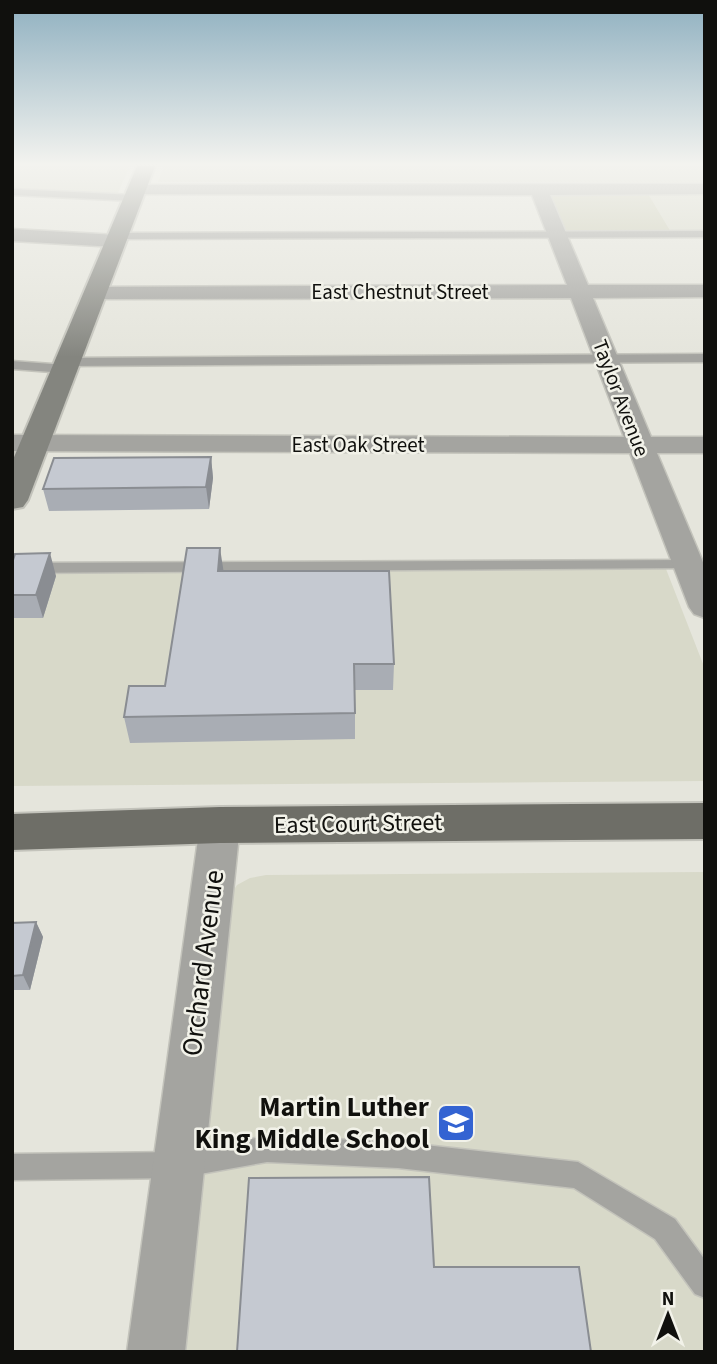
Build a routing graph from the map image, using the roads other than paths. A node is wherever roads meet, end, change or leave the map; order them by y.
1 (121, 230) edge
2 (556, 230) edge
3 (705, 234) edge
4 (558, 235) junction
5 (13, 237) edge
6 (117, 239) junction
7 (705, 291) edge
8 (580, 292) junction
9 (95, 293) junction
10 (705, 358) edge
11 (606, 359) junction
12 (12, 365) edge
13 (67, 365) junction
14 (23, 444) edge
15 (639, 445) junction
16 (705, 445) edge
17 (12, 500) edge
18 (12, 568) edge
19 (698, 587) edge
20 (705, 821) edge
21 (220, 825) junction
22 (12, 832) edge
23 (178, 1165) junction
24 (12, 1167) edge
25 (705, 1284) edge
26 (156, 1352) edge

1 - 6 main road
2 - 4 street, Taylor Avenue
3 - 4 lane
4 - 6 lane
4 - 8 street, Taylor Avenue
5 - 6 street
6 - 9 main road
7 - 8 street, East Chestnut Street
8 - 9 street, East Chestnut Street
8 - 11 street, Taylor Avenue
9 - 13 main road
10 - 11 lane
11 - 13 lane
11 - 15 street, Taylor Avenue
12 - 13 lane
13 - 14 main road
14 - 15 street, East Oak Street
14 - 17 main road
15 - 16 street, East Oak Street
15 - 19 street, Taylor Avenue
18 - 19 lane
20 - 21 main road, East Court Street
21 - 22 main road, East Court Street
21 - 23 street, Orchard Avenue
23 - 24 lane
23 - 25 lane
23 - 26 street, Orchard Avenue

